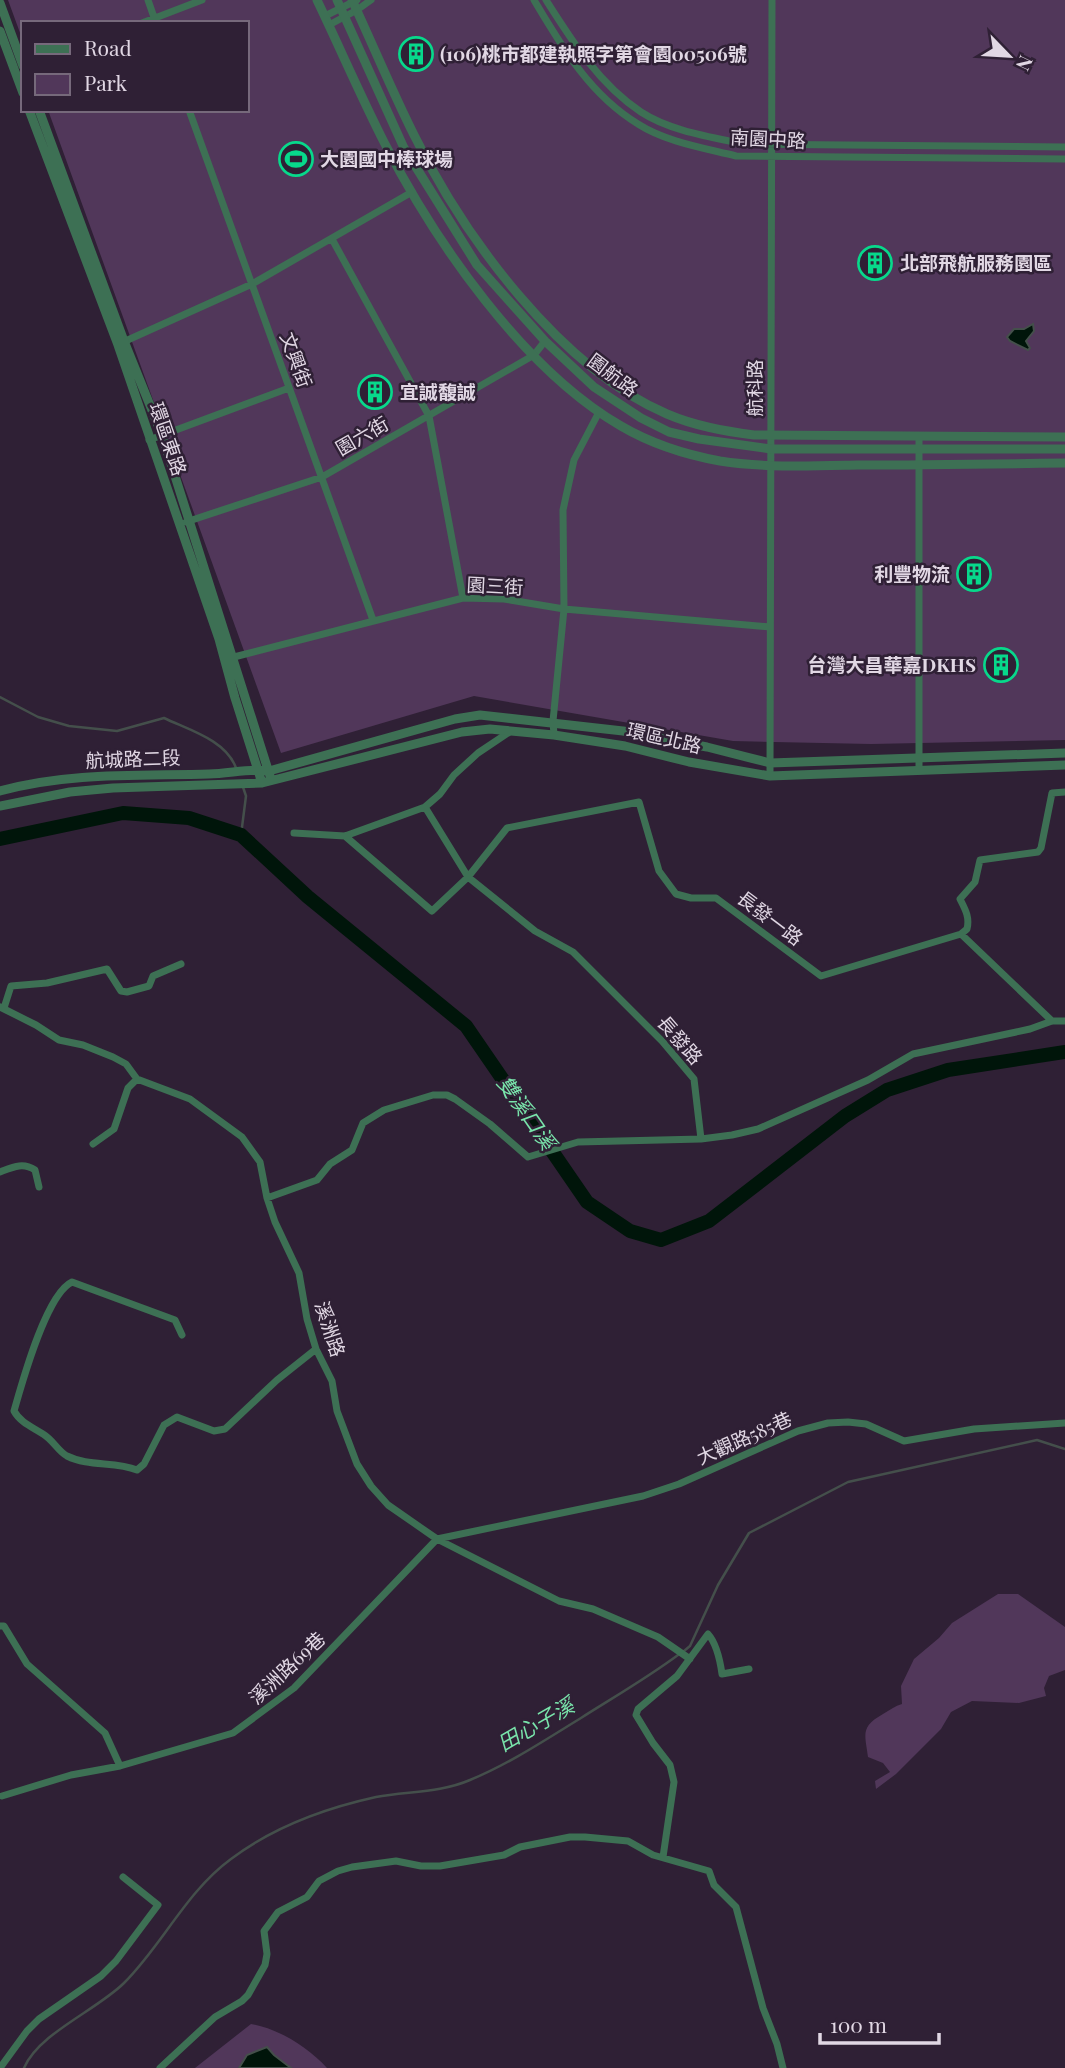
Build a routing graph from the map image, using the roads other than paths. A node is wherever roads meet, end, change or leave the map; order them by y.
1 (148, 0) edge
2 (202, 0) edge
3 (317, 0) edge
4 (337, 0) edge
5 (371, 0) edge
6 (534, 0) edge
7 (546, 0) edge
8 (772, 0) edge
9 (0, 3) edge
10 (355, 3) edge
11 (342, 14) junction
12 (156, 20) edge
13 (327, 20) junction
14 (0, 31) edge
15 (20, 66) edge
16 (30, 112) edge
17 (40, 112) edge
18 (190, 112) edge
19 (772, 144) junction
20 (1065, 147) edge
21 (772, 157) junction
22 (1065, 159) edge
23 (412, 192) junction
24 (332, 239) junction
25 (252, 284) junction
26 (545, 341) junction
27 (121, 343) junction
28 (534, 355) junction
29 (289, 388) junction
30 (599, 412) junction
31 (429, 416) junction
32 (162, 435) junction
33 (771, 436) junction
34 (919, 437) junction
35 (1065, 437) edge
36 (149, 440) junction
37 (771, 449) junction
38 (1065, 449) edge
39 (920, 451) junction
40 (1065, 463) edge
41 (771, 464) junction
42 (919, 465) junction
43 (322, 477) junction
44 (189, 520) junction
45 (178, 526) junction
46 (463, 598) junction
47 (564, 610) junction
48 (373, 620) junction
49 (770, 627) junction
50 (229, 658) junction
51 (553, 721) junction
52 (511, 731) junction
53 (554, 734) junction
54 (1065, 753) edge
55 (918, 758) junction
56 (770, 764) junction
57 (1065, 765) edge
58 (258, 769) junction
59 (919, 769) junction
60 (268, 771) junction
61 (769, 776) junction
62 (267, 782) junction
63 (0, 791) edge
64 (1065, 792) edge
65 (0, 806) edge
66 (425, 807) junction
67 (293, 833) dead end
68 (345, 836) junction
69 (468, 877) junction
70 (961, 934) junction
71 (181, 964) dead end
72 (2, 1008) edge
73 (1052, 1021) junction
74 (1065, 1021) edge
75 (137, 1080) junction
76 (701, 1139) junction
77 (93, 1144) dead end
78 (0, 1172) edge
79 (40, 1187) dead end
80 (267, 1198) junction
81 (182, 1335) dead end
82 (316, 1349) junction
83 (1065, 1423) edge
84 (437, 1539) junction
85 (0, 1626) edge
86 (690, 1659) junction
87 (749, 1668) dead end
88 (120, 1766) junction
89 (2, 1797) dead end
90 (663, 1857) junction
91 (123, 1877) dead end
92 (0, 2068) edge
93 (160, 2068) edge
94 (783, 2068) edge

1 - 12 street
2 - 12 street
3 - 13 street
4 - 11 street, 園航路
5 - 10 street
6 - 21 street, 南園中路
7 - 19 street, 南園中路
8 - 19 street, 航科路
9 - 15 street
10 - 11 street
10 - 33 street
11 - 13 street
11 - 26 street, 園航路
13 - 23 street
14 - 15 street
16 - 27 street, 環區東路
17 - 27 street, 環區東路
18 - 25 street, 文興街
19 - 20 street, 南園中路
19 - 21 street, 航科路
21 - 22 street, 南園中路
21 - 33 street, 航科路
23 - 24 street
23 - 28 street
24 - 25 street
24 - 31 street
25 - 27 street
25 - 29 street, 文興街
26 - 28 street, 園六街
26 - 37 street, 園航路
27 - 32 street, 環區東路
27 - 36 street, 環區東路
28 - 30 street
28 - 31 street, 園六街
29 - 32 street
29 - 43 street, 文興街
30 - 41 street
30 - 47 street
31 - 43 street, 園六街
31 - 46 street
32 - 36 street
32 - 44 street, 環區東路
33 - 34 street
33 - 37 street, 航科路
34 - 35 street
34 - 39 street
36 - 45 street, 環區東路
37 - 39 street, 園航路
37 - 41 street, 航科路
38 - 39 street, 園航路
39 - 42 street
40 - 42 street
41 - 42 street
41 - 49 street, 航科路
42 - 55 street
43 - 44 street, 園六街
43 - 48 street, 文興街
44 - 45 street, 園六街
44 - 50 street, 環區東路
45 - 50 street, 環區東路
46 - 47 street, 園三街
46 - 48 street, 園三街
47 - 49 street, 園三街
47 - 51 street
48 - 50 street, 園三街
49 - 56 street, 航科路
50 - 58 street, 環區東路
50 - 60 street, 環區東路
51 - 53 street
51 - 56 street, 環區北路
51 - 60 street, 環區北路
52 - 53 street, 環區北路
52 - 62 street, 環區北路
52 - 66 street
53 - 61 street, 環區北路
54 - 55 street, 環區北路
55 - 56 street, 環區北路
55 - 59 street
56 - 61 street, 航科路
57 - 59 street, 環區北路
58 - 60 street, 航城路二段
58 - 62 street, 環區東路
58 - 63 street, 航城路二段
59 - 61 street, 環區北路
60 - 62 street, 環區東路
62 - 65 street, 航城路二段
64 - 70 street
66 - 68 street
66 - 69 street, 長發路
67 - 68 street
68 - 69 street, 長發一路
69 - 70 street, 長發一路
69 - 76 street, 長發路
70 - 73 street
71 - 72 street
72 - 75 street, 溪洲路
73 - 74 street
73 - 76 street
75 - 77 street
75 - 80 street, 溪洲路
76 - 80 street
78 - 79 street
80 - 82 street, 溪洲路
81 - 82 street
82 - 84 street, 溪洲路
83 - 84 street, 大觀路585巷
84 - 86 street, 溪洲路
84 - 88 street, 溪洲路69巷
85 - 88 street
86 - 87 street
86 - 90 street
88 - 89 street, 溪洲路69巷
90 - 93 street
90 - 94 street
91 - 92 street

